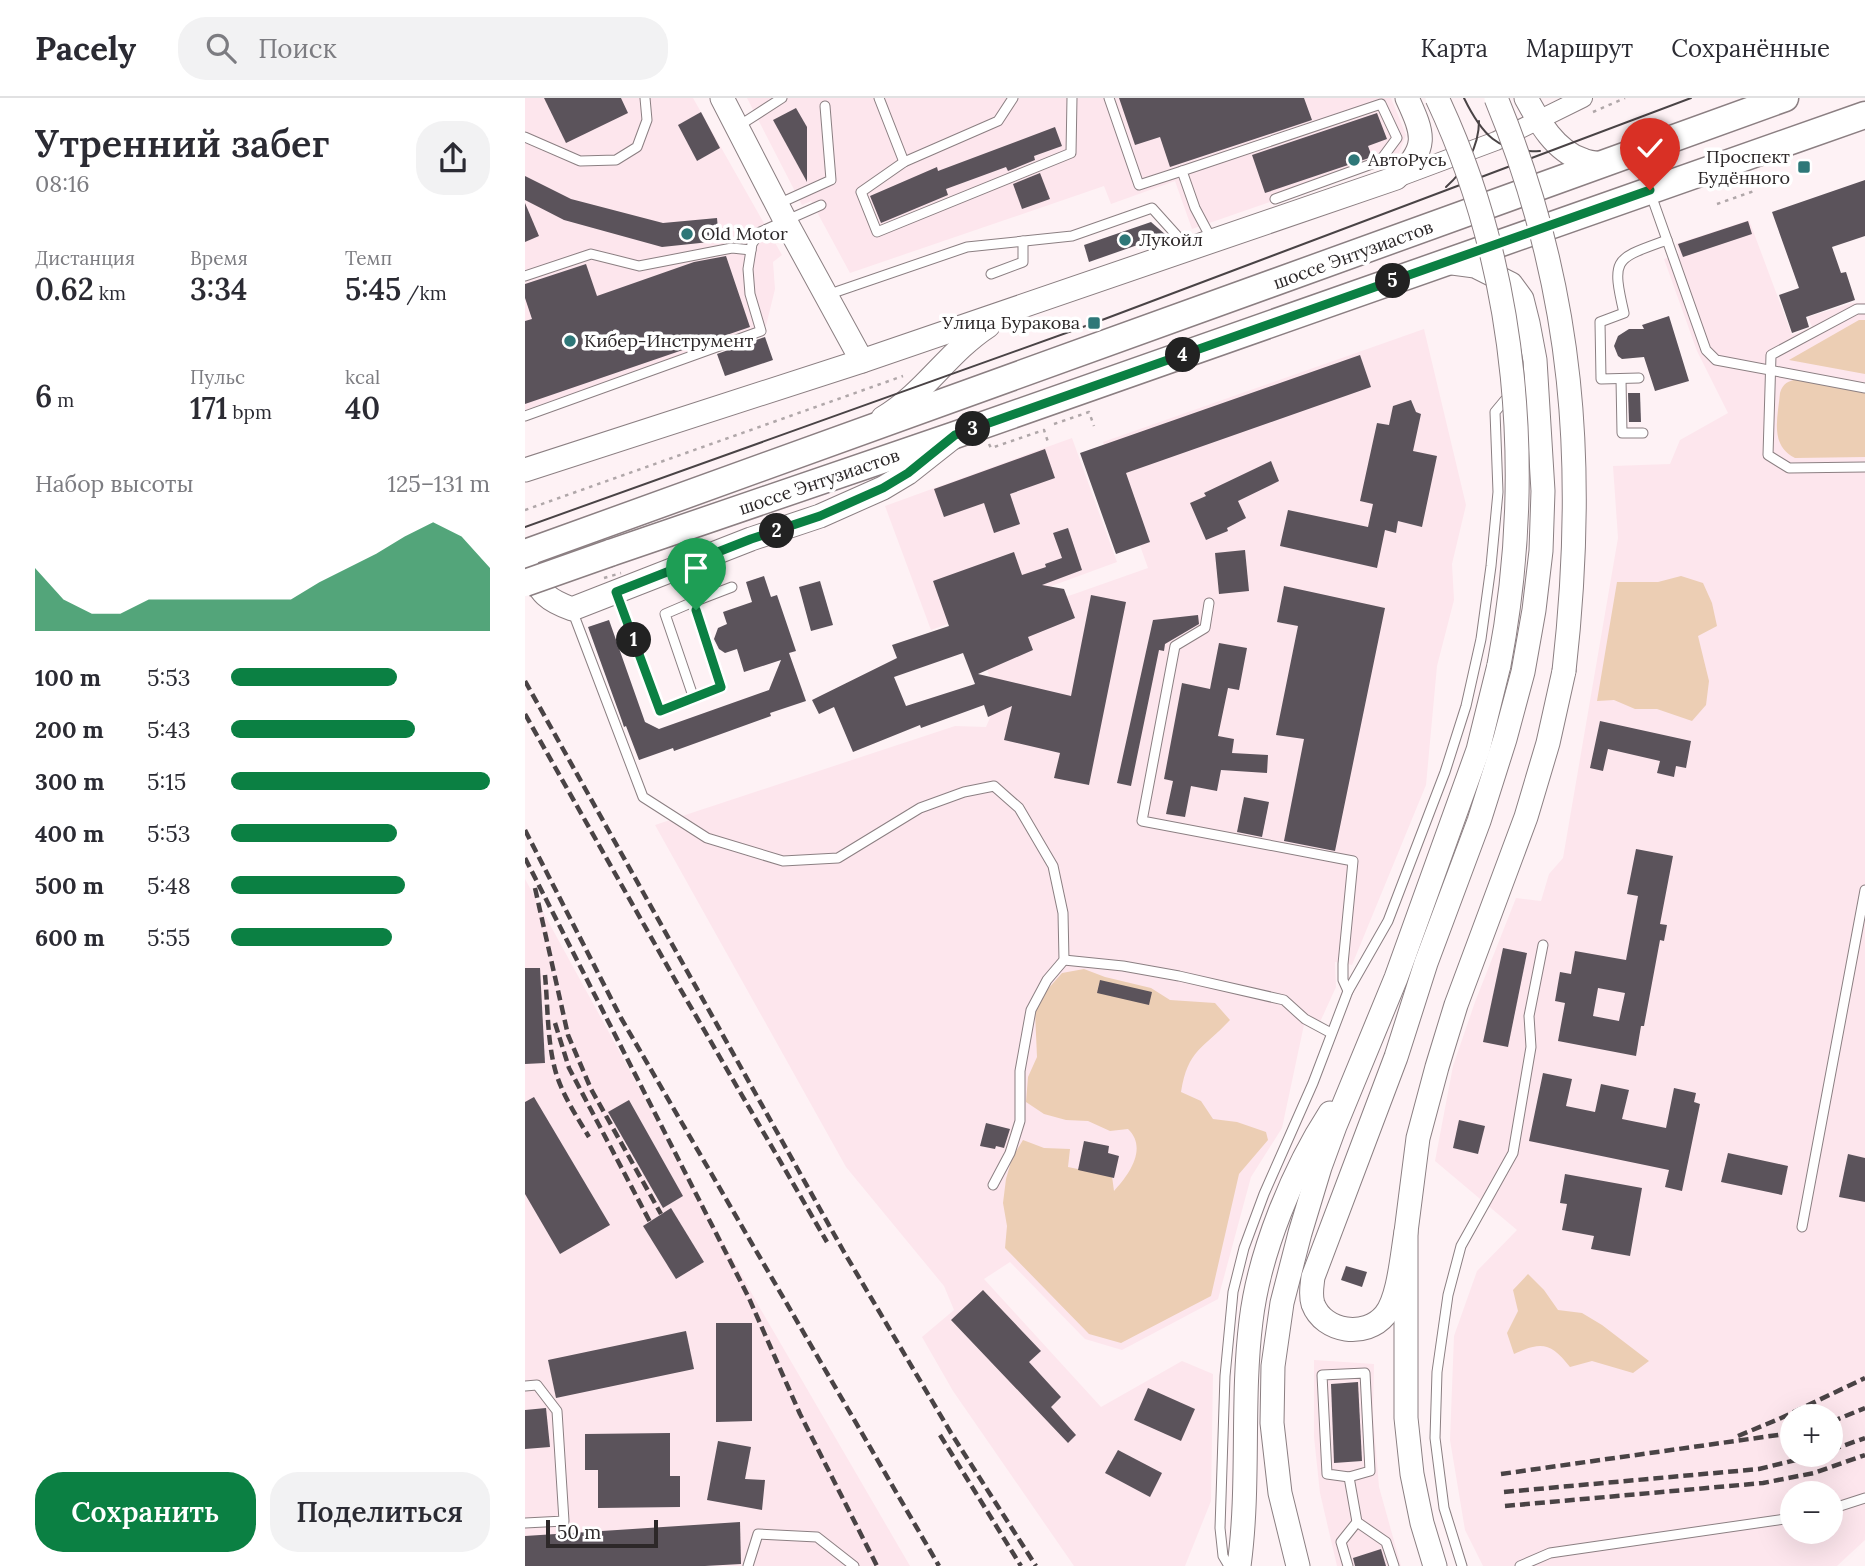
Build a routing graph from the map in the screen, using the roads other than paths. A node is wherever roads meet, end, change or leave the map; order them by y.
1 (645, 98) edge
2 (722, 98) edge
3 (782, 98) edge
4 (879, 98) edge
5 (1013, 98) edge
6 (1072, 98) edge
7 (1109, 98) edge
8 (1407, 98) edge
9 (1437, 98) edge
10 (1496, 98) edge
11 (1526, 98) edge
12 (1785, 98) edge
13 (1588, 105) edge
14 (825, 106) dead end
15 (1865, 115) edge
16 (1540, 121) junction
17 (737, 127) junction
18 (525, 137) edge
19 (904, 162) junction
20 (1605, 164) junction
21 (1182, 171) junction
22 (1397, 178) junction
23 (1650, 190) junction
24 (1276, 202) junction
25 (821, 205) dead end
26 (781, 214) junction
27 (1667, 240) junction
28 (1023, 241) junction
29 (1212, 242) junction
30 (751, 250) junction
31 (1189, 250) junction
32 (1445, 262) junction
33 (991, 274) dead end
34 (525, 276) edge
35 (826, 295) junction
36 (1014, 309) junction
37 (1865, 309) edge
38 (862, 361) junction
39 (1771, 370) junction
40 (1639, 378) dead end
41 (1621, 379) junction
42 (1865, 388) edge
43 (1537, 391) junction
44 (525, 415) edge
45 (1643, 433) dead end
46 (853, 435) junction
47 (955, 435) junction
48 (1865, 467) edge
49 (525, 470) edge
50 (525, 553) edge
51 (525, 563) edge
52 (525, 583) edge
53 (731, 587) dead end
54 (616, 592) junction
55 (693, 601) junction
56 (1209, 603) dead end
57 (572, 609) junction
58 (692, 696) dead end
59 (1479, 821) junction
60 (1865, 890) edge
61 (1543, 945) dead end
62 (1064, 960) junction
63 (1395, 978) junction
64 (1348, 991) junction
65 (1331, 1033) junction
66 (1356, 1074) junction
67 (993, 1185) dead end
68 (1802, 1227) dead end
69 (1406, 1232) junction
70 (525, 1387) edge
71 (1349, 1477) junction
72 (1865, 1498) edge
73 (1843, 1505) edge
74 (1780, 1520) edge
75 (1357, 1522) junction
76 (525, 1523) edge
77 (748, 1566) edge
78 (854, 1566) edge
79 (1229, 1566) edge
80 (1239, 1566) edge
81 (1298, 1566) edge
82 (1348, 1566) edge
83 (1394, 1566) edge
84 (1435, 1566) edge
85 (1462, 1566) edge
86 (1520, 1566) edge

1 - 18 lane
2 - 17 main road
3 - 17 lane
4 - 19 lane
5 - 19 lane
6 - 19 lane
7 - 21 lane
8 - 22 main road
9 - 63 main road, bridge
10 - 69 main road, bridge
11 - 16 main road
12 - 20 main road, шоссе Энтузиастов
13 - 16 street
14 - 26 lane
15 - 23 main road, шоссе Энтузиастов
16 - 20 main road
16 - 22 street
17 - 26 main road
20 - 46 main road, шоссе Энтузиастов
21 - 24 lane
21 - 29 lane
22 - 24 main road
23 - 27 lane
23 - 32 main road, шоссе Энтузиастов
24 - 29 main road
25 - 26 lane
26 - 30 lane
26 - 35 main road
27 - 39 lane
27 - 41 lane
28 - 31 lane
28 - 33 lane
28 - 35 lane
29 - 31 main road
30 - 34 lane
30 - 44 lane
31 - 36 main road
32 - 43 main road
32 - 47 main road, шоссе Энтузиастов
35 - 38 main road
36 - 38 main road
36 - 46 main road
37 - 39 lane
38 - 49 main road
39 - 42 lane
39 - 48 lane
40 - 41 lane
41 - 45 lane
43 - 59 main road
43 - 64 lane
46 - 50 main road, шоссе Энтузиастов
47 - 52 main road, шоссе Энтузиастов, bridge
47 - 54 main road
51 - 57 main road
53 - 55 lane
54 - 55 lane
54 - 57 main road
55 - 58 lane
56 - 64 lane
57 - 62 lane
59 - 63 main road
59 - 69 main road
60 - 68 lane
61 - 85 lane
62 - 65 lane
62 - 67 lane
63 - 66 main road
64 - 65 lane
65 - 79 lane
66 - 80 main road
66 - 81 main road
69 - 84 main road
70 - 76 lane
71 - 71 lane
71 - 75 lane
72 - 73 lane
74 - 86 lane
75 - 82 lane
75 - 83 lane
77 - 78 lane

